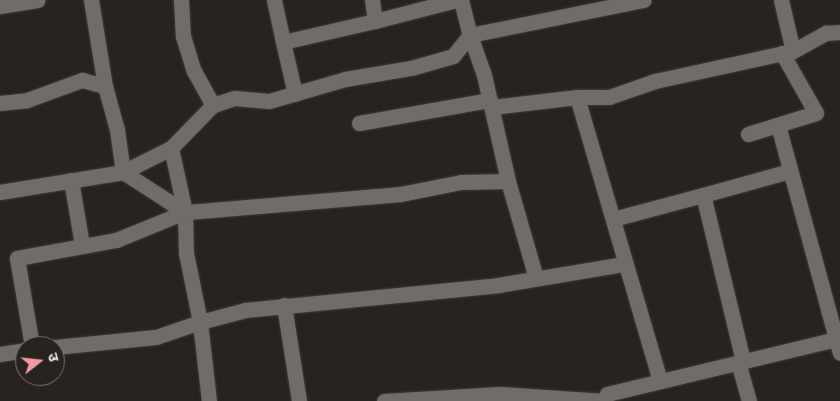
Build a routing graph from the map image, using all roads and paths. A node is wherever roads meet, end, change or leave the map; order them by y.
1 (36, 0) edge
2 (90, 0) edge
3 (181, 0) edge
4 (274, 0) edge
5 (372, 0) edge
6 (456, 0) edge
7 (461, 0) edge
8 (643, 0) edge
9 (781, 0) edge
10 (0, 6) edge
11 (375, 21) junction
12 (840, 32) edge
13 (470, 35) junction
14 (283, 42) junction
15 (788, 52) junction
16 (105, 86) junction
17 (295, 94) junction
18 (577, 97) junction
19 (0, 103) edge
20 (491, 104) junction
21 (212, 105) junction
22 (359, 123) dead end
23 (778, 125) junction
24 (748, 134) dead end
25 (171, 148) junction
26 (790, 171) junction
27 (123, 172) junction
28 (71, 180) junction
29 (508, 181) junction
30 (0, 192) edge
31 (704, 195) junction
32 (185, 212) junction
33 (613, 219) junction
34 (82, 245) junction
35 (624, 264) junction
36 (536, 278) junction
37 (284, 305) junction
38 (200, 322) junction
39 (30, 336) edge
40 (839, 343) edge
41 (65, 346) edge
42 (15, 352) edge
43 (0, 354) edge
44 (741, 362) junction
45 (660, 381) junction
46 (449, 399) edge
47 (209, 401) edge
48 (299, 401) edge
49 (384, 401) edge
50 (605, 401) edge
51 (749, 401) edge

1 - 10 street
2 - 16 street
3 - 21 street
4 - 14 street
5 - 11 street
6 - 11 street
7 - 13 street
8 - 13 street
9 - 15 street
11 - 14 street
12 - 15 street
13 - 17 street
13 - 20 street
14 - 17 street
15 - 18 street
15 - 23 street
16 - 19 street
16 - 27 street
17 - 21 street
18 - 20 street
18 - 33 street
20 - 22 street
20 - 29 street
21 - 25 street
23 - 24 street
23 - 26 street
25 - 27 street
25 - 32 street
26 - 31 street
26 - 40 street
27 - 28 street
27 - 32 street
28 - 30 street
28 - 34 street
29 - 32 street
29 - 36 street
31 - 33 street
31 - 44 street
32 - 34 street
32 - 38 street
33 - 35 street
34 - 39 street
35 - 36 street
35 - 45 street
36 - 37 street
37 - 38 street
37 - 48 street
38 - 41 street
38 - 47 street
40 - 44 street
42 - 43 street
44 - 45 street
44 - 51 street
45 - 50 street
46 - 49 street
46 - 50 street

